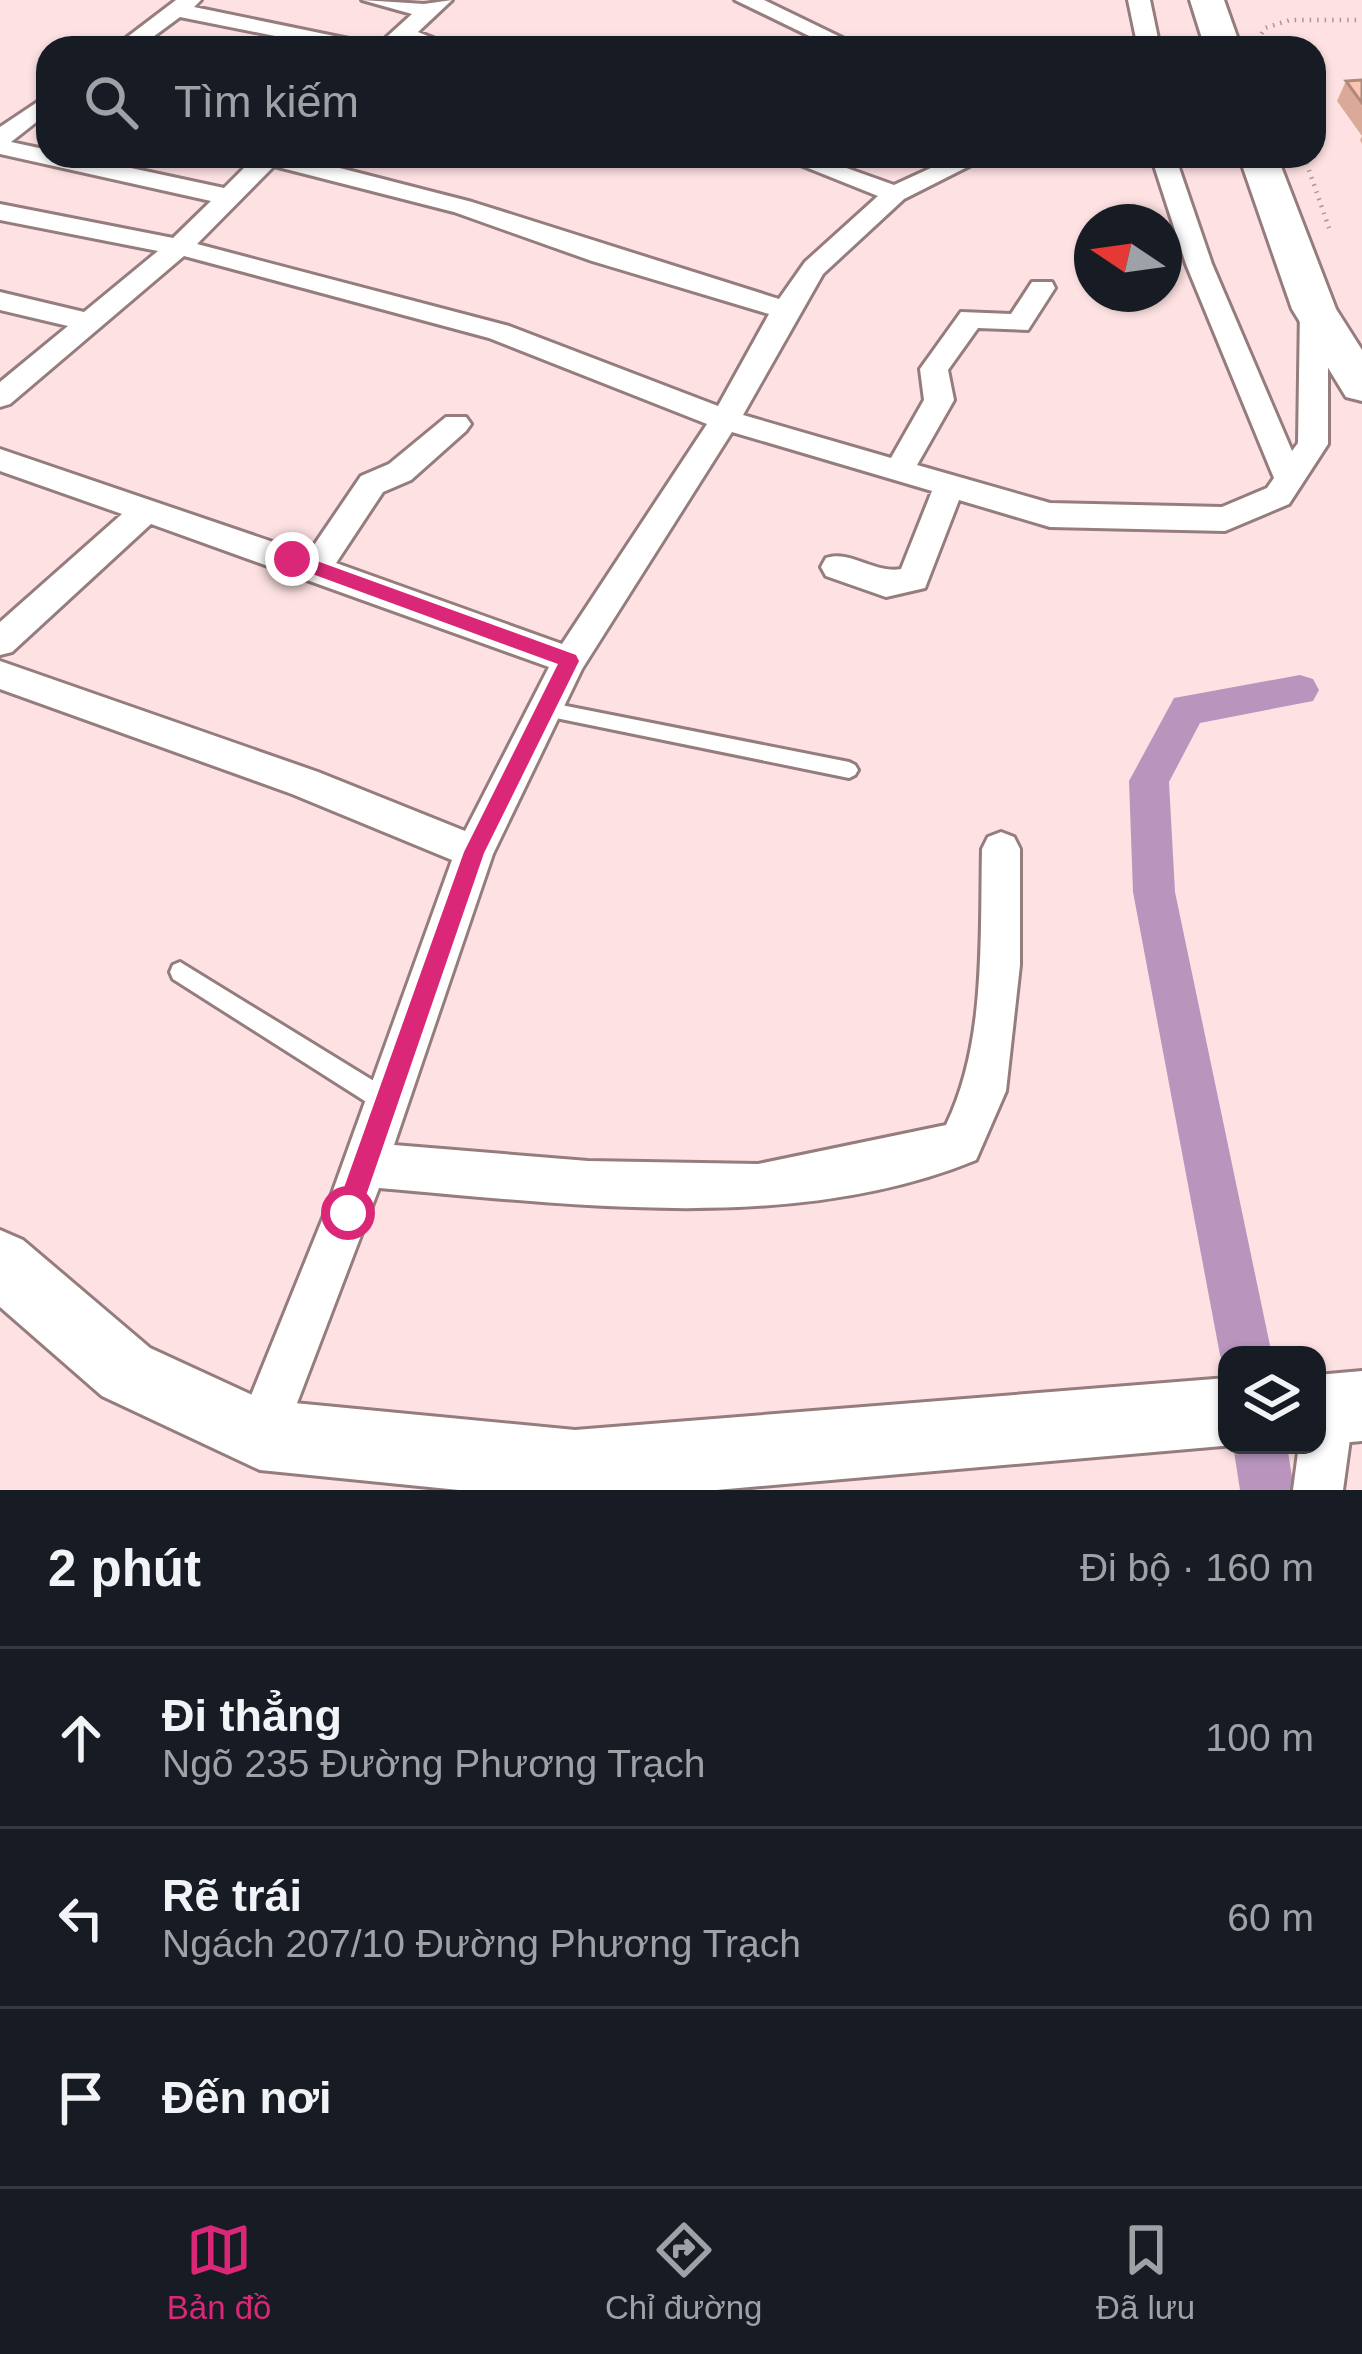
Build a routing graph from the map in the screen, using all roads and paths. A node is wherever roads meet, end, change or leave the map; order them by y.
1 (373, 0) edge
2 (746, 0) edge
3 (1139, 0) edge
4 (1208, 0) edge
5 (183, 5) edge
6 (434, 5) edge
7 (1362, 20) edge
8 (140, 36) edge
9 (317, 36) edge
10 (400, 36) edge
11 (825, 36) edge
12 (1144, 36) edge
13 (1219, 36) edge
14 (1260, 36) edge
15 (36, 112) edge
16 (0, 142) edge
17 (36, 151) edge
18 (108, 168) edge
19 (258, 168) edge
20 (311, 168) edge
21 (823, 168) edge
22 (951, 168) edge
23 (1166, 168) edge
24 (1262, 168) edge
25 (895, 194) junction
26 (229, 197) junction
27 (0, 212) edge
28 (179, 247) junction
29 (1042, 288) dead end
30 (0, 301) edge
31 (1314, 309) junction
32 (785, 310) junction
33 (89, 322) junction
34 (1362, 386) edge
35 (5, 388) edge
36 (725, 420) junction
37 (456, 424) dead end
38 (0, 460) edge
39 (897, 473) junction
40 (1290, 481) junction
41 (948, 489) junction
42 (144, 512) junction
43 (837, 567) dead end
44 (316, 568) junction
45 (0, 642) edge
46 (569, 661) junction
47 (0, 674) edge
48 (546, 709) junction
49 (849, 770) dead end
50 (1001, 849) dead end
51 (474, 852) junction
52 (180, 972) dead end
53 (387, 1102) junction
54 (364, 1165) junction
55 (0, 1262) edge
56 (1336, 1409) edge
57 (1206, 1414) edge
58 (260, 1435) junction
59 (1318, 1490) edge

1 - 6 street
2 - 11 street
3 - 12 street
4 - 13 main road
5 - 8 street
5 - 9 street
6 - 10 street
7 - 14 path
15 - 16 street
16 - 17 street
18 - 26 street
19 - 26 street
20 - 32 street
21 - 25 street
22 - 25 street
23 - 40 street
24 - 31 main road
25 - 32 street
26 - 28 street
27 - 28 street
28 - 33 street
28 - 36 street
29 - 39 street
30 - 33 street
31 - 34 main road
31 - 40 street
32 - 36 street
33 - 35 street
36 - 39 street
36 - 46 street
37 - 44 street
38 - 42 street
39 - 41 street
40 - 41 street
41 - 43 street
42 - 44 street
42 - 45 street
44 - 46 street
46 - 48 street
47 - 51 street
48 - 49 lane
48 - 51 street
50 - 54 street
51 - 53 street
52 - 53 lane
53 - 54 street
54 - 58 street
55 - 58 street
56 - 59 street
57 - 58 street

